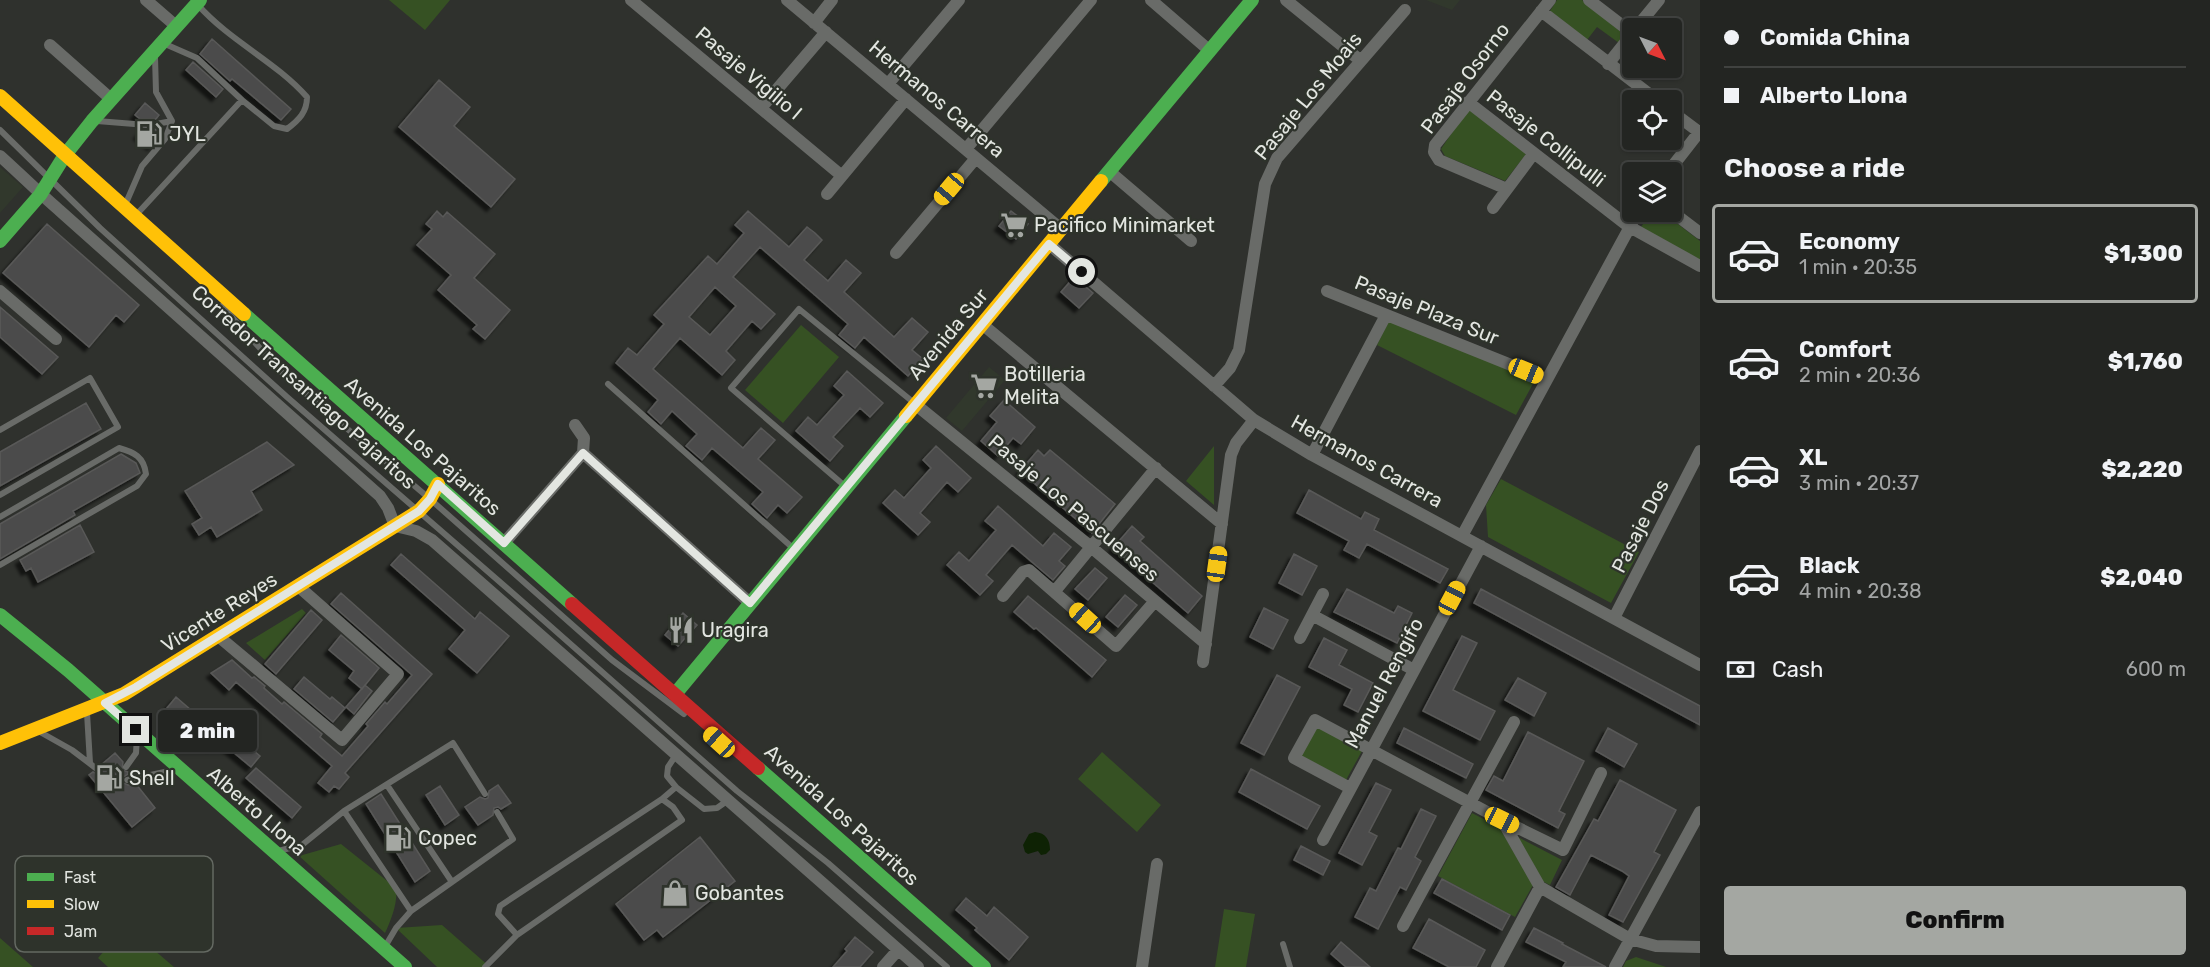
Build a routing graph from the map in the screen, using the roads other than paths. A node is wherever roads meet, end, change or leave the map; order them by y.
1 (147, 0) edge
2 (631, 0) edge
3 (787, 0) edge
4 (832, 0) edge
5 (959, 0) edge
6 (1091, 0) edge
7 (1151, 0) edge
8 (1252, 0) edge
9 (1286, 0) edge
10 (1550, 0) edge
11 (1589, 0) edge
12 (1659, 0) edge
13 (198, 2) edge
14 (1405, 10) dead end
15 (1541, 11) junction
16 (1644, 18) edge
17 (814, 23) junction
18 (176, 26) junction
19 (1622, 26) edge
20 (826, 32) junction
21 (50, 45) dead end
22 (158, 46) junction
23 (1622, 46) edge
24 (1210, 51) junction
25 (1361, 62) junction
26 (1608, 64) junction
27 (888, 84) junction
28 (1643, 90) edge
29 (0, 96) edge
30 (111, 99) junction
31 (906, 99) junction
32 (242, 100) junction
33 (1468, 102) junction
34 (0, 104) edge
35 (761, 108) junction
36 (1682, 119) edge
37 (92, 121) junction
38 (172, 121) junction
39 (0, 130) edge
40 (1699, 132) edge
41 (1534, 153) junction
42 (971, 154) junction
43 (0, 156) edge
44 (63, 158) junction
45 (1676, 162) edge
46 (1109, 171) junction
47 (842, 176) junction
48 (50, 180) junction
49 (89, 186) dead end
50 (1507, 189) junction
51 (827, 194) dead end
52 (40, 195) junction
53 (1493, 208) dead end
54 (129, 213) junction
55 (1682, 219) edge
56 (1631, 222) edge
57 (1628, 226) junction
58 (1061, 229) junction
59 (1700, 233) edge
60 (0, 241) edge
61 (1191, 241) dead end
62 (1049, 244) junction
63 (896, 253) dead end
64 (1700, 266) edge
65 (0, 291) edge
66 (1327, 291) dead end
67 (214, 298) dead end
68 (1386, 315) junction
69 (982, 324) junction
70 (56, 339) dead end
71 (1546, 379) junction
72 (608, 384) dead end
73 (1214, 386) junction
74 (915, 404) junction
75 (1254, 420) junction
76 (575, 425) dead end
77 (0, 430) edge
78 (1700, 451) edge
79 (583, 453) junction
80 (1312, 455) junction
81 (1156, 468) junction
82 (438, 484) junction
83 (846, 487) junction
84 (0, 495) edge
85 (430, 499) junction
86 (419, 511) junction
87 (0, 517) edge
88 (1222, 524) junction
89 (395, 526) junction
90 (1462, 536) junction
91 (504, 543) junction
92 (1481, 546) junction
93 (1091, 547) junction
94 (794, 550) junction
95 (0, 565) edge
96 (298, 586) junction
97 (1055, 591) junction
98 (1323, 594) dead end
99 (1003, 596) dead end
100 (1155, 601) junction
101 (750, 603) junction
102 (0, 615) edge
103 (1312, 615) junction
104 (1614, 618) junction
105 (218, 636) junction
106 (1300, 638) dead end
107 (1206, 644) junction
108 (1203, 662) dead end
109 (1700, 664) edge
110 (1414, 670) junction
111 (676, 693) junction
112 (105, 703) junction
113 (87, 709) junction
114 (1514, 722) dead end
115 (34, 729) junction
116 (136, 730) junction
117 (0, 743) edge
118 (1371, 749) junction
119 (676, 755) junction
120 (90, 763) junction
121 (126, 767) dead end
122 (97, 769) dead end
123 (180, 769) junction
124 (1601, 773) dead end
125 (127, 780) dead end
126 (387, 784) junction
127 (676, 787) junction
128 (1350, 788) junction
129 (485, 794) dead end
130 (662, 800) junction
131 (727, 801) junction
132 (1469, 803) junction
133 (344, 811) junction
134 (1700, 812) edge
135 (496, 813) dead end
136 (1502, 820) junction
137 (1323, 840) dead end
138 (274, 852) junction
139 (1157, 864) dead end
140 (452, 882) junction
141 (1540, 887) junction
142 (411, 911) junction
143 (1403, 926) dead end
144 (517, 935) junction
145 (1630, 939) junction
146 (1283, 944) dead end
147 (1700, 947) edge
148 (384, 948) junction
149 (898, 950) junction
150 (405, 967) edge
151 (485, 967) edge
152 (883, 967) edge
153 (918, 967) edge
154 (946, 967) edge
155 (973, 967) edge
156 (984, 967) edge
157 (1142, 967) edge
158 (1290, 967) edge
159 (1497, 967) edge
160 (1615, 967) edge

1 - 18 street
2 - 35 street, Pasaje Vigilio I
3 - 17 street, Hermanos Carrera
4 - 17 street
5 - 27 street
6 - 42 street
7 - 24 street
8 - 24 main road, Avenida Sur
9 - 25 street
10 - 15 street, Pasaje Osorno
11 - 19 street
12 - 16 street
13 - 18 main road
13 - 32 lane
14 - 25 street, Pasaje Los Moais
15 - 26 street
15 - 33 street, Pasaje Osorno
17 - 20 street, Hermanos Carrera
18 - 22 main road
20 - 27 street, Hermanos Carrera
20 - 35 street
21 - 30 street
22 - 30 main road
22 - 32 lane
22 - 38 lane
23 - 26 street
24 - 46 main road, Avenida Sur
25 - 73 street, Pasaje Los Moais
26 - 28 street
27 - 31 street, Hermanos Carrera
29 - 44 main road, Avenida Los Pajaritos
30 - 37 main road
31 - 42 street, Hermanos Carrera
31 - 47 street
32 - 54 lane
33 - 41 street, Pasaje Collipulli
33 - 50 street, Pasaje Osorno
34 - 44 lane
35 - 47 street, Pasaje Vigilio I
36 - 40 street
37 - 38 lane
37 - 44 main road
38 - 54 lane
39 - 48 lane, Corredor Transantiago Pajaritos
40 - 45 street
41 - 50 street
41 - 57 street, Pasaje Collipulli
42 - 58 street, Hermanos Carrera
42 - 63 street
43 - 52 street
44 - 48 main road
44 - 49 lane
44 - 54 main road, Avenida Los Pajaritos
46 - 58 main road, Avenida Sur
46 - 61 street
47 - 51 street
48 - 52 main road
48 - 86 lane, Corredor Transantiago Pajaritos
50 - 53 street
52 - 60 main road
52 - 89 street
54 - 82 main road, Avenida Los Pajaritos
55 - 59 street
56 - 57 street
57 - 64 street, Pasaje Collipulli
57 - 71 street
58 - 62 main road, Avenida Sur
62 - 69 main road, Avenida Sur
62 - 73 street, Hermanos Carrera
65 - 70 street
66 - 68 street, Pasaje Plaza Sur
67 - 85 lane, Corredor Transantiago Pajaritos
68 - 71 street, Pasaje Plaza Sur
68 - 80 street
69 - 74 main road, Avenida Sur
69 - 81 street
71 - 90 street
72 - 94 lane
73 - 75 street, Hermanos Carrera
74 - 83 main road, Avenida Sur
74 - 83 lane
74 - 93 street, Pasaje Los Pascuenses
75 - 80 street, Hermanos Carrera
75 - 88 street
76 - 79 street
77 - 84 lane
78 - 104 street, Pasaje Dos
79 - 91 street
79 - 101 street
80 - 90 street, Hermanos Carrera
81 - 88 street
81 - 93 street
82 - 85 main road, Vicente Reyes
82 - 91 main road, Avenida Los Pajaritos
83 - 94 main road, Avenida Sur
85 - 86 main road, Vicente Reyes
85 - 155 lane, Corredor Transantiago Pajaritos
86 - 89 main road, Vicente Reyes
86 - 154 lane, Corredor Transantiago Pajaritos
87 - 95 lane
88 - 107 street
89 - 96 main road, Vicente Reyes
89 - 119 street
90 - 92 street, Hermanos Carrera
91 - 111 main road, Avenida Los Pajaritos
92 - 104 street, Hermanos Carrera
92 - 110 street, Manuel Rengifo
93 - 97 street
93 - 100 street, Pasaje Los Pascuenses
94 - 101 main road, Avenida Sur
96 - 105 main road, Vicente Reyes
96 - 105 street
97 - 99 street
97 - 100 street
98 - 103 street
100 - 107 street, Pasaje Los Pascuenses
101 - 111 main road, Avenida Sur
102 - 112 main road, Alberto Llona
103 - 106 street
103 - 110 street
104 - 109 street, Hermanos Carrera
105 - 112 main road, Vicente Reyes
107 - 108 street
110 - 118 street, Manuel Rengifo
111 - 156 main road, Avenida Los Pajaritos
112 - 113 main road, Vicente Reyes
112 - 116 main road, Alberto Llona
113 - 115 main road, Vicente Reyes
113 - 120 lane
114 - 132 street
115 - 117 main road, Vicente Reyes
115 - 120 lane
116 - 121 lane
116 - 123 main road, Alberto Llona
118 - 128 street, Manuel Rengifo
118 - 128 street
118 - 132 street
119 - 127 lane
119 - 131 street
120 - 122 lane
123 - 125 lane
123 - 138 main road, Alberto Llona
124 - 136 street
126 - 129 lane
126 - 133 lane
126 - 140 lane
127 - 130 lane
127 - 131 lane
128 - 137 street, Manuel Rengifo
130 - 144 lane
130 - 144 lane
131 - 149 street
132 - 136 street
132 - 143 street
133 - 138 lane
133 - 142 lane
134 - 145 street
135 - 140 lane
136 - 141 street
138 - 148 main road, Alberto Llona
139 - 157 street
140 - 142 lane
141 - 145 street
141 - 159 street
142 - 148 lane
144 - 151 lane
145 - 147 street
145 - 160 street
146 - 158 lane
148 - 150 main road, Alberto Llona
149 - 152 street
149 - 153 street

